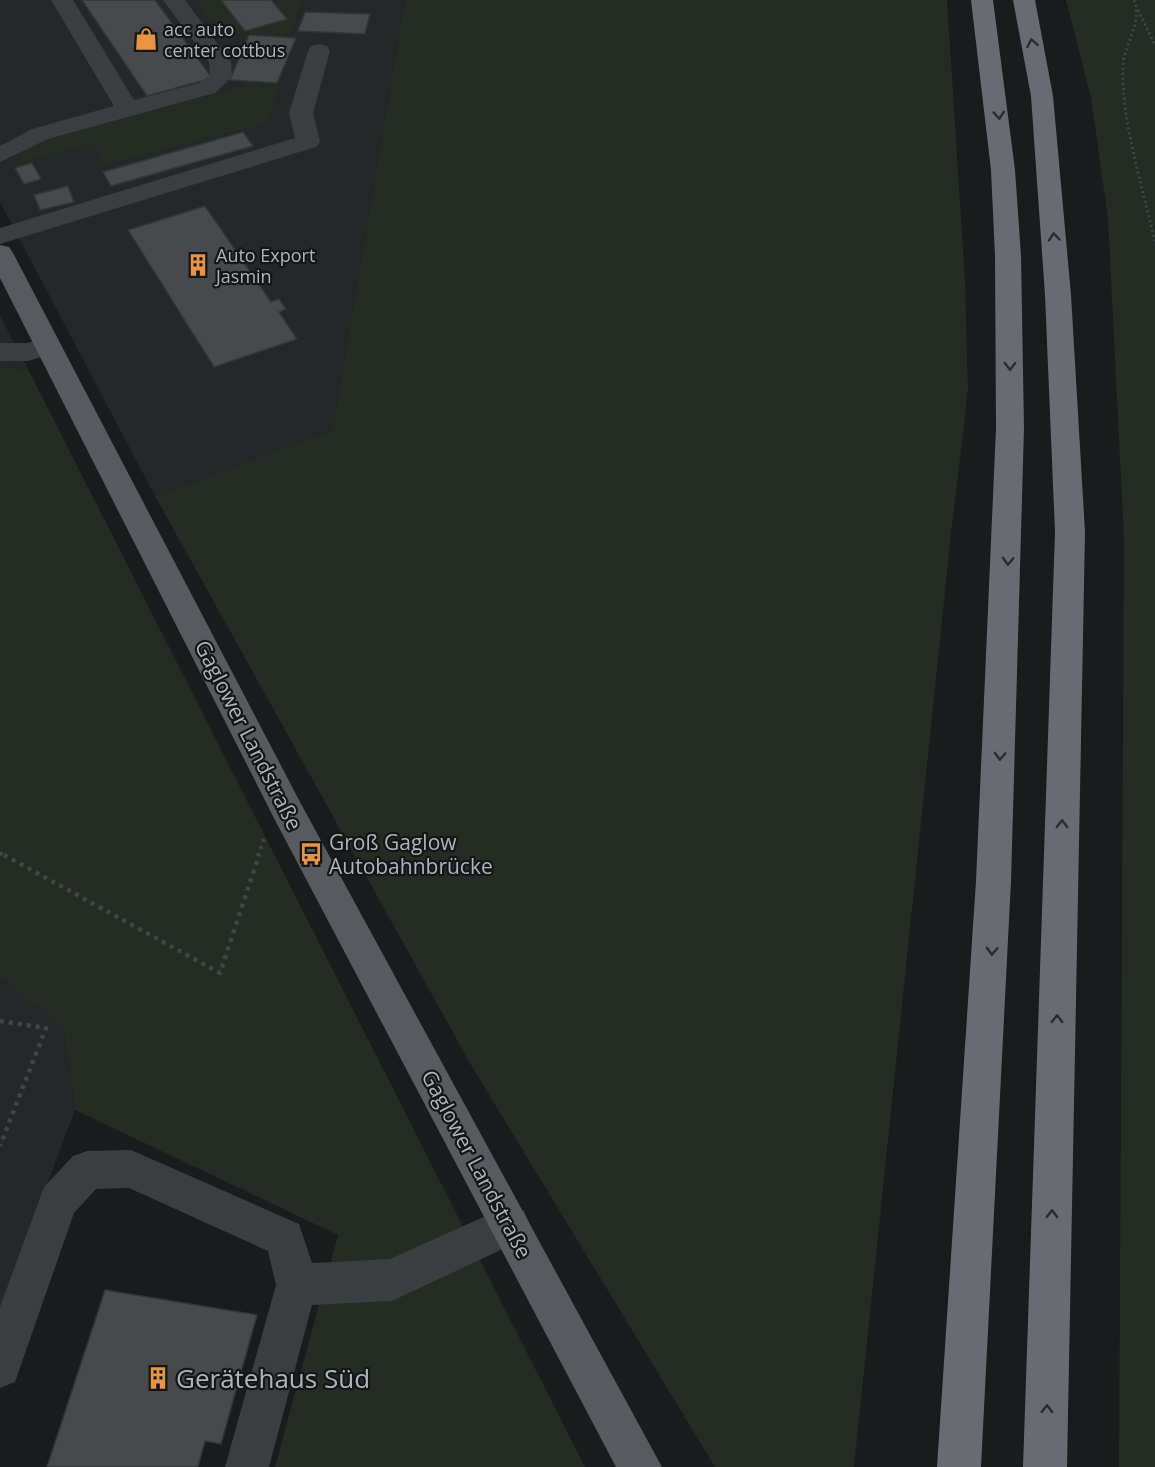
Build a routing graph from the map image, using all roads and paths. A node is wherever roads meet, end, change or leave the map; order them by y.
1 (62, 0) edge
2 (174, 0) edge
3 (982, 0) edge
4 (1024, 0) edge
5 (1134, 0) edge
6 (1138, 10) junction
7 (1155, 45) edge
8 (319, 51) dead end
9 (128, 109) junction
10 (0, 155) edge
11 (0, 236) edge
12 (1155, 242) edge
13 (0, 253) edge
14 (48, 345) junction
15 (0, 352) edge
16 (266, 832) dead end
17 (0, 853) edge
18 (0, 1022) edge
19 (0, 1146) edge
20 (510, 1225) junction
21 (297, 1285) junction
22 (0, 1367) edge
23 (247, 1467) edge
24 (640, 1467) edge
25 (958, 1467) edge
26 (1045, 1467) edge

1 - 9 lane
2 - 9 lane
3 -> 25 highway
26 -> 4 highway
5 - 6 path
6 - 7 path
6 - 12 path
8 - 11 lane
9 - 10 lane
13 - 14 main road, Gaglower Landstraße
14 - 15 lane
14 - 20 main road, Gaglower Landstraße
16 - 17 path
18 - 19 path
20 - 21 lane
20 - 24 main road, Gaglower Landstraße
21 - 22 lane
21 - 23 lane

